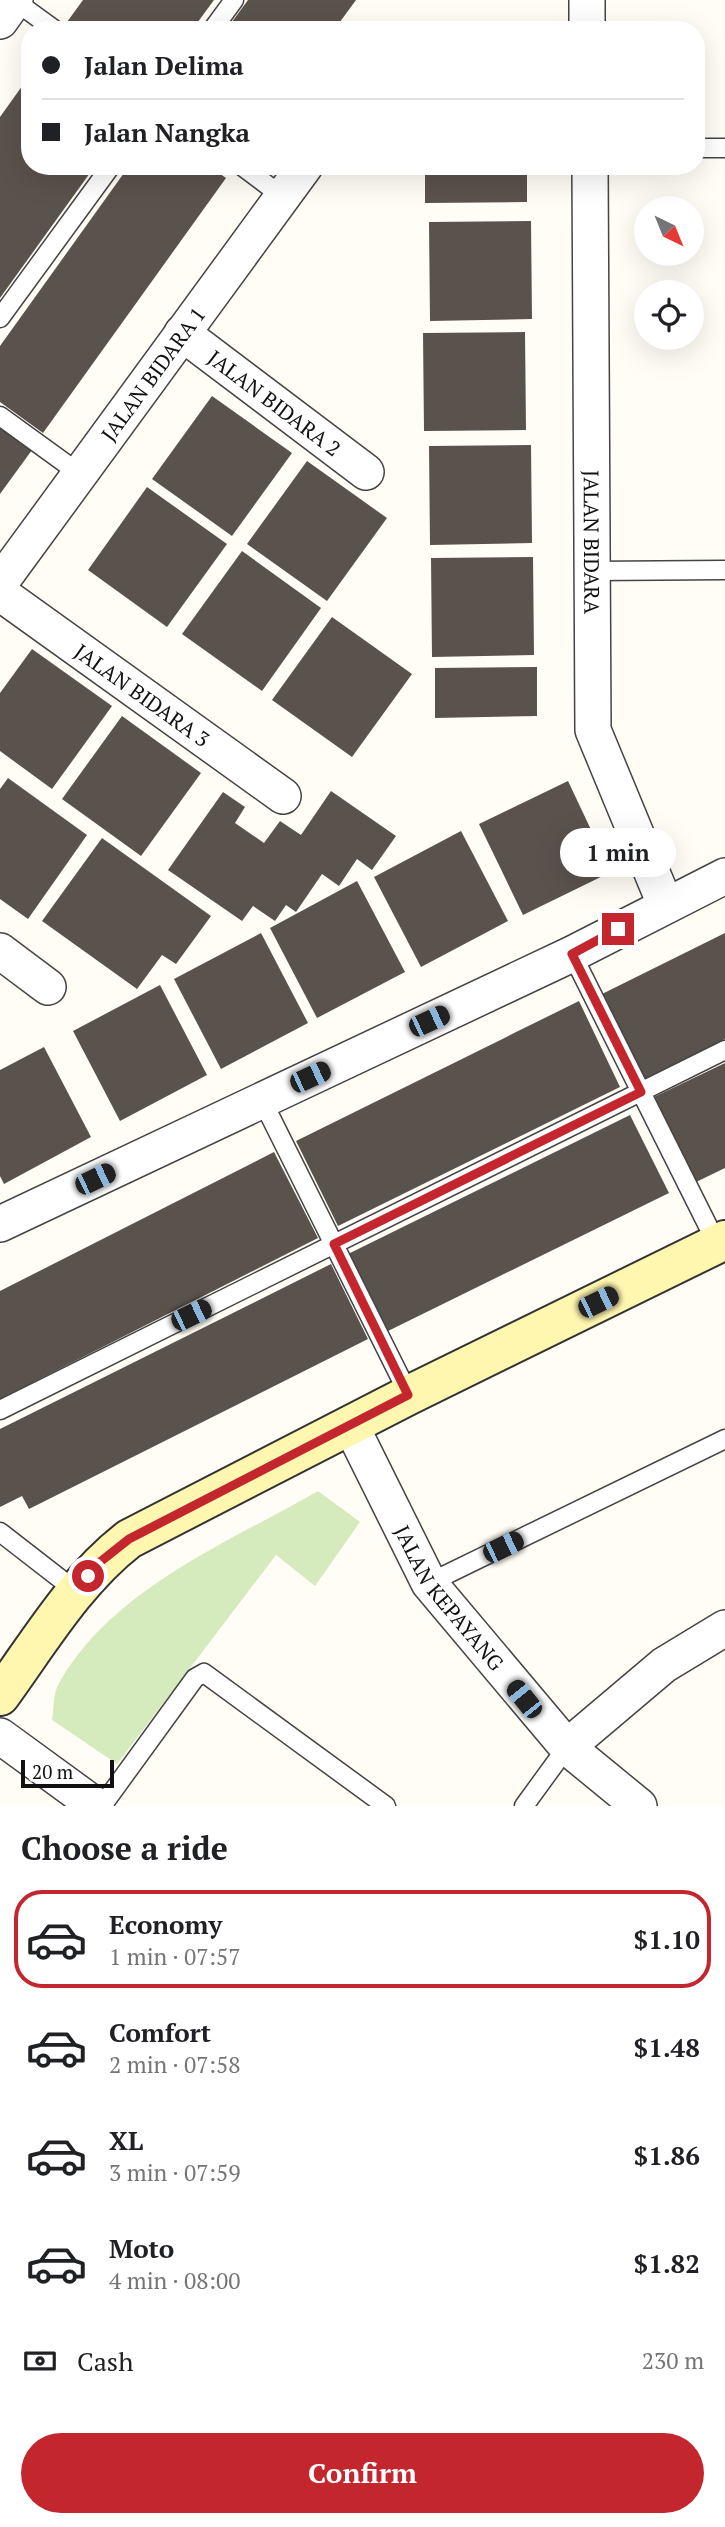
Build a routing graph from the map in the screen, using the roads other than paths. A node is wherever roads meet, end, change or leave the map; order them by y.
1 (15, 0) edge
2 (234, 0) edge
3 (587, 0) edge
4 (0, 21) edge
5 (43, 21) edge
6 (219, 21) edge
7 (587, 21) edge
8 (705, 148) edge
9 (725, 148) edge
10 (104, 175) edge
11 (254, 175) edge
12 (299, 175) edge
13 (590, 175) edge
14 (283, 197) junction
15 (0, 318) edge
16 (182, 333) junction
17 (0, 416) edge
18 (366, 472) dead end
19 (79, 474) junction
20 (725, 570) edge
21 (593, 571) junction
22 (0, 583) edge
23 (0, 593) edge
24 (283, 796) dead end
25 (725, 876) edge
26 (665, 904) junction
27 (0, 951) edge
28 (572, 954) junction
29 (48, 986) dead end
30 (725, 1050) edge
31 (641, 1092) junction
32 (262, 1100) junction
33 (0, 1224) edge
34 (721, 1242) edge
35 (334, 1244) junction
36 (408, 1395) junction
37 (0, 1410) edge
38 (350, 1424) junction
39 (725, 1439) edge
40 (0, 1532) edge
41 (429, 1583) junction
42 (76, 1591) junction
43 (725, 1628) edge
44 (0, 1696) edge
45 (0, 1736) edge
46 (567, 1747) junction
47 (96, 1806) edge
48 (102, 1806) edge
49 (386, 1806) edge
50 (524, 1806) edge
51 (639, 1806) edge

1 - 4 street
1 - 5 lane
2 - 6 lane
3 - 7 street
8 - 9 lane
10 - 15 lane
11 - 14 lane
12 - 14 street, JALAN BIDARA 1
13 - 21 street, JALAN BIDARA
14 - 16 street, JALAN BIDARA 1
16 - 18 street, JALAN BIDARA 2
16 - 19 street, JALAN BIDARA 1
17 - 19 lane
19 - 22 street, JALAN BIDARA 1
20 - 21 lane
21 - 26 street, JALAN BIDARA
23 - 24 street, JALAN BIDARA 3
25 - 26 street
26 - 28 street
27 - 29 street
28 - 31 lane
28 - 32 street
30 - 31 lane
31 - 34 lane
31 - 35 lane
32 - 33 street
32 - 35 lane
34 - 36 street
35 - 36 lane
35 - 37 lane
36 - 38 street
38 - 41 street, JALAN KEPAYANG
38 - 42 street
39 - 41 lane
40 - 42 lane
41 - 46 street, JALAN KEPAYANG
42 - 44 street
43 - 46 street
45 - 47 street
46 - 50 lane
46 - 51 street, JALAN KEPAYANG
48 - 49 lane

